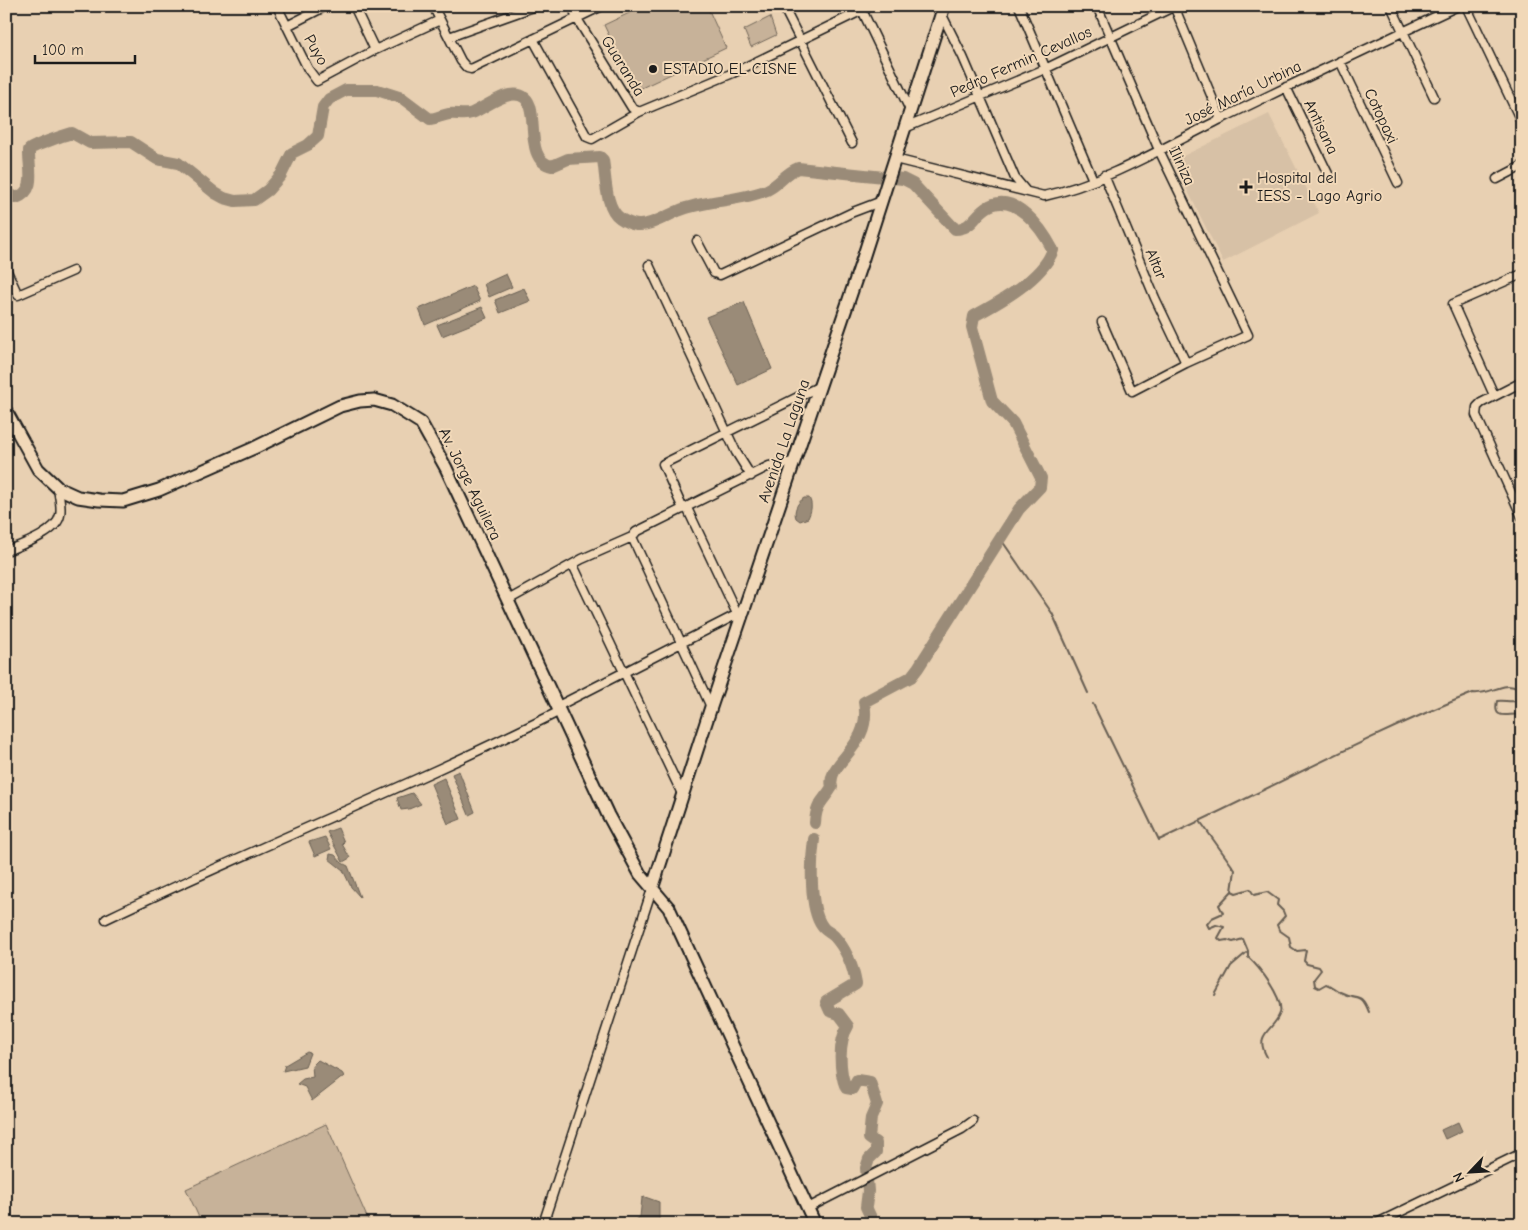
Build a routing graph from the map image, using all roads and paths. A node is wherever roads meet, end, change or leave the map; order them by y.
1 (277, 6) edge
2 (326, 6) edge
3 (354, 6) edge
4 (434, 6) edge
5 (536, 6) edge
6 (573, 6) edge
7 (602, 6) edge
8 (783, 6) edge
9 (871, 6) edge
10 (1019, 6) edge
11 (1097, 6) edge
12 (1174, 6) edge
13 (1391, 6) edge
14 (1458, 6) edge
15 (1466, 6) edge
16 (861, 8) edge
17 (943, 11) edge
18 (576, 17) junction
19 (440, 20) junction
20 (287, 26) junction
21 (1404, 32) junction
22 (449, 37) junction
23 (1109, 38) junction
24 (533, 39) junction
25 (799, 41) junction
26 (375, 50) junction
27 (1340, 61) junction
28 (1045, 69) junction
29 (1286, 87) junction
30 (1434, 97) dead end
31 (979, 98) junction
32 (910, 110) junction
33 (639, 112) junction
34 (1221, 119) junction
35 (1522, 123) edge
36 (905, 128) junction
37 (852, 143) dead end
38 (1159, 150) junction
39 (894, 163) junction
40 (1522, 166) edge
41 (1104, 175) junction
42 (1330, 178) dead end
43 (1497, 179) dead end
44 (1092, 180) junction
45 (1398, 182) dead end
46 (1025, 190) junction
47 (883, 196) junction
48 (697, 241) dead end
49 (649, 265) dead end
50 (6, 269) edge
51 (73, 271) dead end
52 (1522, 274) edge
53 (1102, 322) dead end
54 (1186, 363) junction
55 (1522, 382) edge
56 (820, 386) junction
57 (1494, 395) junction
58 (6, 411) edge
59 (727, 432) junction
60 (794, 462) junction
61 (751, 476) junction
62 (58, 488) junction
63 (1518, 499) edge
64 (685, 508) junction
65 (1522, 516) edge
66 (632, 537) junction
67 (6, 551) edge
68 (573, 565) junction
69 (508, 600) junction
70 (740, 616) junction
71 (682, 645) junction
72 (625, 673) junction
73 (711, 707) junction
74 (559, 708) junction
75 (683, 796) junction
76 (653, 886) junction
77 (106, 919) dead end
78 (974, 1121) dead end
79 (1522, 1153) edge
80 (808, 1208) junction
81 (543, 1224) edge
82 (815, 1224) edge
83 (1374, 1224) edge

1 - 20 street, Puyo
2 - 20 street
3 - 26 street
4 - 19 street
5 - 22 street
6 - 18 street, Guaranda
7 - 18 street
8 - 25 street
9 - 16 street
10 - 28 street
11 - 23 street, Iliniza
12 - 23 street, Pedro Fermin Cevallos
12 - 34 street
13 - 21 street
14 - 21 street, José María Urbina
15 - 35 street
16 - 25 street
16 - 32 street
17 - 31 street
17 - 32 street, Avenida La Laguna
18 - 24 street
18 - 33 street, Guaranda
19 - 22 street
19 - 26 street
20 - 26 street, Puyo
21 - 27 street, José María Urbina
21 - 30 street
22 - 24 street
23 - 28 street, Pedro Fermin Cevallos
23 - 38 street, Iliniza
24 - 33 street
25 - 33 street
25 - 37 street
27 - 29 street, José María Urbina
27 - 45 street, Cotopaxi
28 - 31 street, Pedro Fermin Cevallos
28 - 44 street
29 - 34 street, José María Urbina
29 - 42 street, Antisana
31 - 36 street, Pedro Fermin Cevallos
31 - 46 street
32 - 36 street, Avenida La Laguna
34 - 38 street, José María Urbina
36 - 39 street, Avenida La Laguna
38 - 41 street, José María Urbina
38 - 54 street, Iliniza
39 - 46 street
39 - 47 street, Avenida La Laguna
40 - 43 street
41 - 44 street, José María Urbina
41 - 54 street, Altar
44 - 46 street, José María Urbina
47 - 48 street
47 - 56 street, Avenida La Laguna
49 - 59 street
50 - 51 street
52 - 57 street
53 - 54 street
55 - 57 street
56 - 59 street
56 - 60 street, Avenida La Laguna
57 - 63 street
58 - 62 street, Av. Jorge Aguilera
59 - 61 street
59 - 64 street
60 - 61 street
60 - 70 street, Avenida La Laguna
61 - 64 street
62 - 67 street
62 - 69 street, Av. Jorge Aguilera
63 - 65 street
64 - 66 street
64 - 70 street
66 - 68 street
66 - 71 street
68 - 69 street
68 - 72 street
69 - 74 street, Av. Jorge Aguilera
70 - 71 street
70 - 73 street, Avenida La Laguna
71 - 72 street
71 - 73 street
72 - 74 street
72 - 75 street
73 - 75 street, Avenida La Laguna
74 - 76 street, Av. Jorge Aguilera
74 - 77 street
75 - 76 street, Avenida La Laguna
76 - 80 street, Av. Jorge Aguilera
76 - 81 street
78 - 80 street
79 - 83 street
80 - 82 street, Av. Jorge Aguilera

